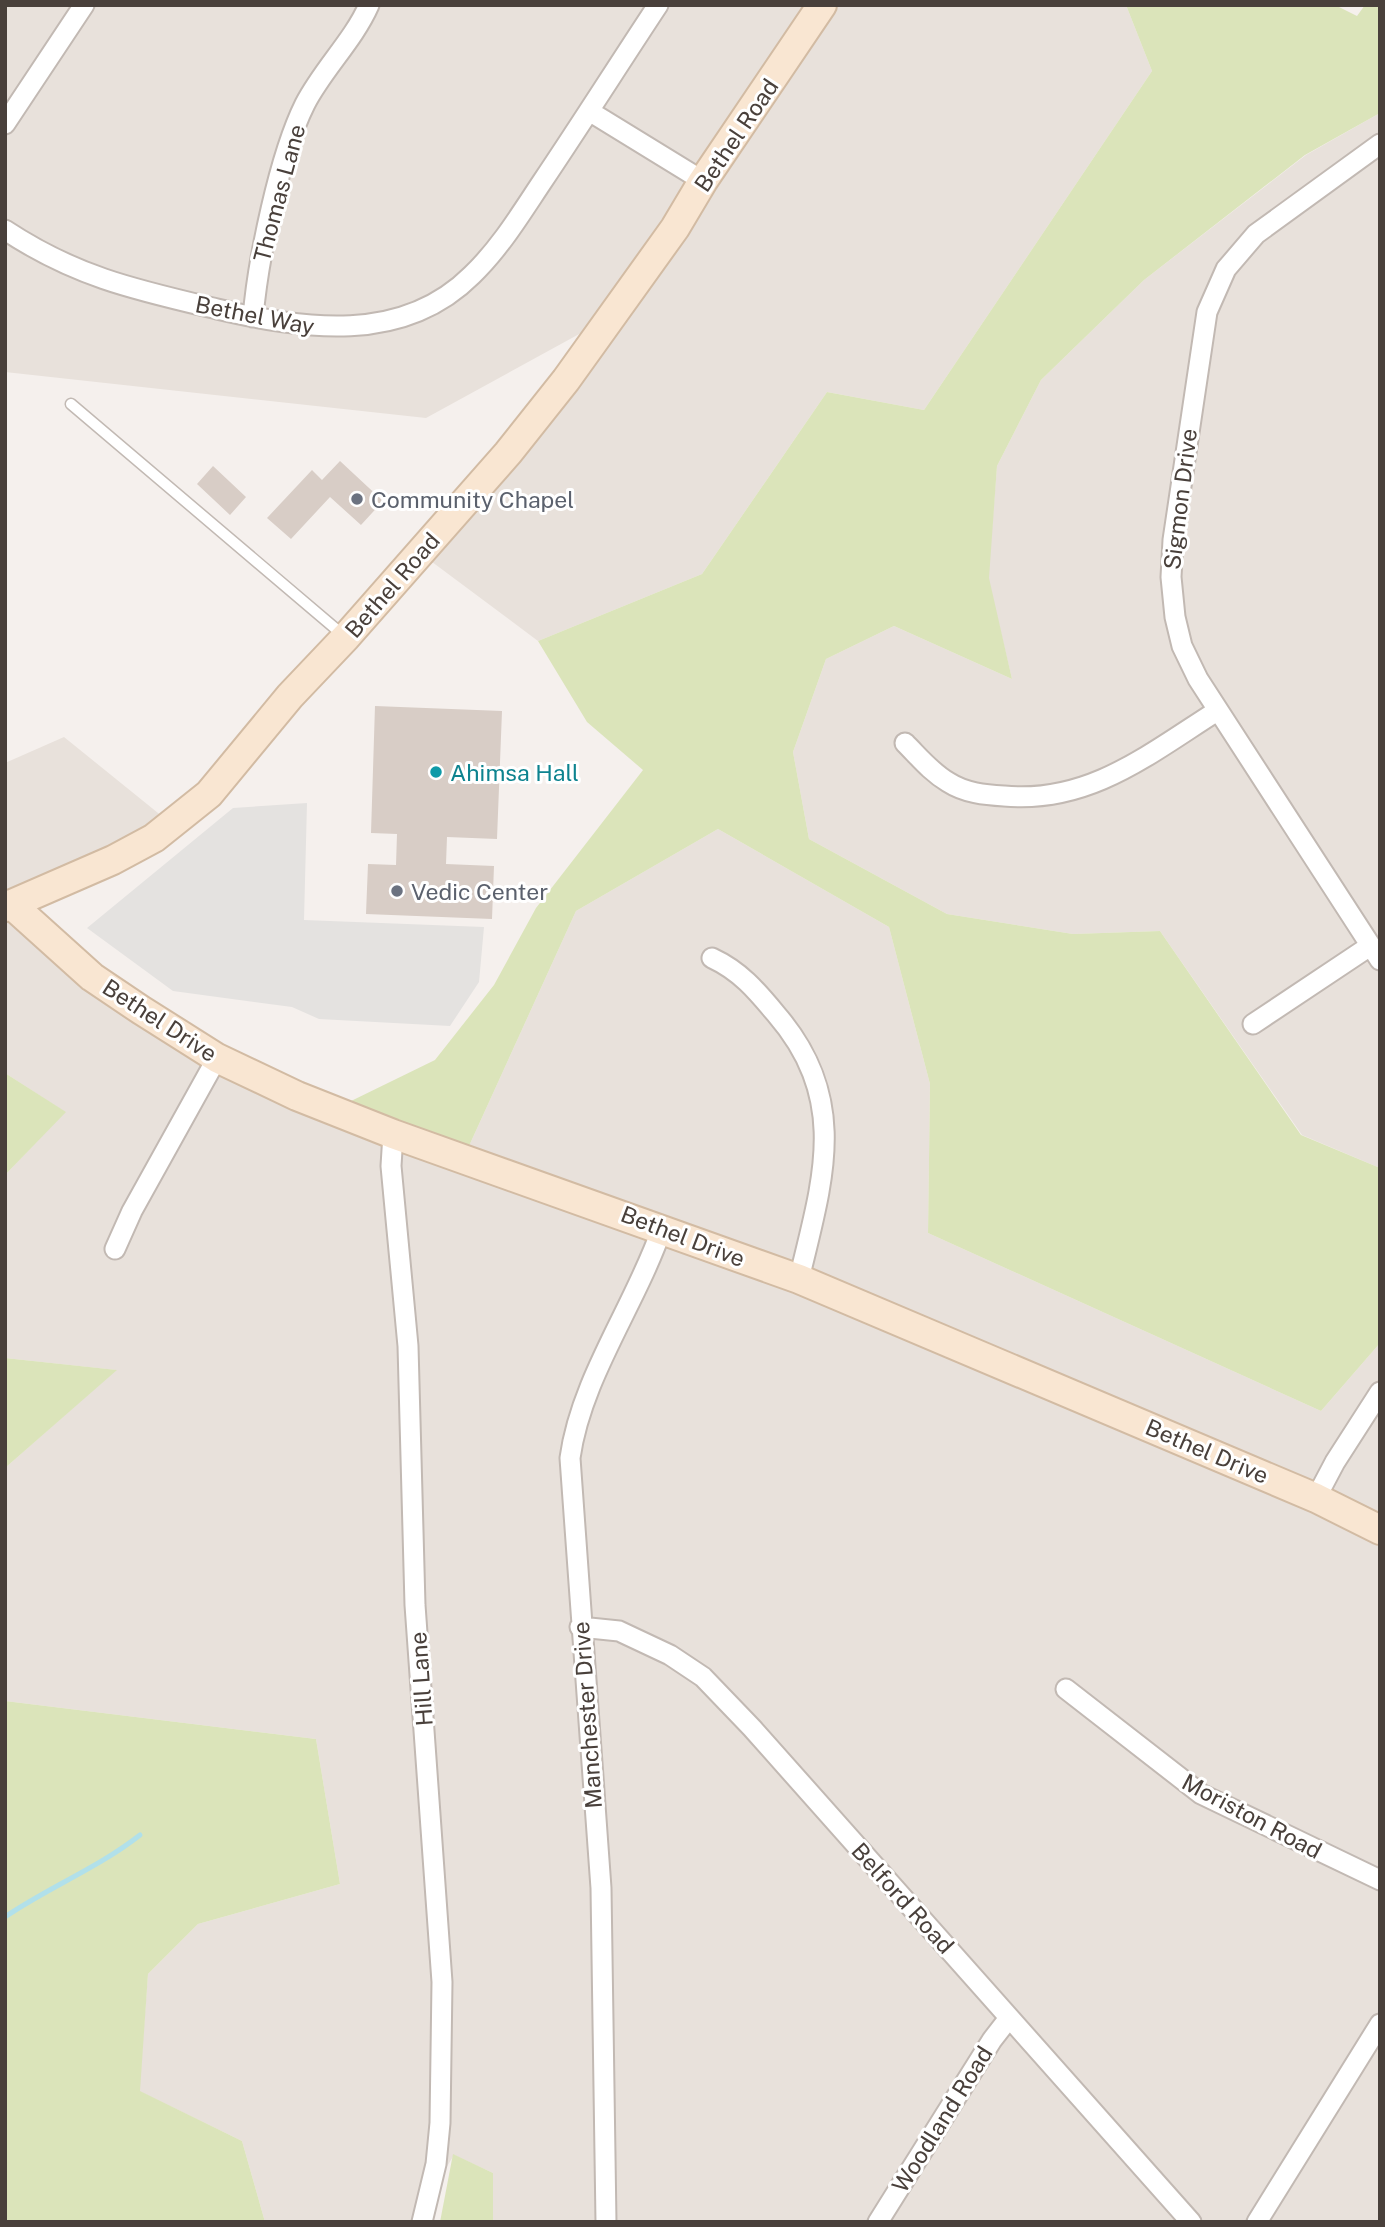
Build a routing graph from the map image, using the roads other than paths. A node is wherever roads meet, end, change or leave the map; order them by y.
1 (84, 5) edge
2 (369, 5) edge
3 (658, 5) edge
4 (822, 5) edge
5 (589, 111) junction
6 (5, 124) edge
7 (1380, 144) edge
8 (703, 181) junction
9 (5, 230) edge
10 (253, 317) junction
11 (71, 404) dead end
12 (346, 637) junction
13 (1217, 711) junction
14 (905, 743) dead end
15 (8, 905) edge
16 (1375, 953) edge
17 (712, 958) dead end
18 (1253, 1024) dead end
19 (217, 1058) junction
20 (393, 1134) junction
21 (662, 1227) junction
22 (116, 1248) dead end
23 (799, 1279) junction
24 (1380, 1392) edge
25 (1316, 1497) junction
26 (1380, 1530) edge
27 (580, 1627) junction
28 (1066, 1689) dead end
29 (1380, 1881) edge
30 (1009, 2018) junction
31 (1380, 2024) edge
32 (422, 2222) edge
33 (607, 2222) edge
34 (878, 2222) edge
35 (1191, 2222) edge
36 (1257, 2222) edge

1 - 6 street
2 - 10 street, Thomas Lane
3 - 5 street, Bethel Way
4 - 8 street, Bethel Road
5 - 8 street
5 - 10 street, Bethel Way
7 - 13 street, Sigmon Drive
8 - 12 street, Bethel Road
9 - 10 street, Bethel Way
11 - 12 lane
12 - 15 street, Bethel Road
13 - 14 street
13 - 16 street, Sigmon Drive
15 - 19 street, Bethel Drive
16 - 18 street
17 - 23 street
19 - 20 street, Bethel Drive
19 - 22 street
20 - 21 street, Bethel Drive
20 - 32 street, Hill Lane
21 - 23 street, Bethel Drive
21 - 27 street, Manchester Drive
23 - 25 street, Bethel Drive
24 - 25 street
25 - 26 street, Bethel Drive
27 - 30 street, Belford Road
27 - 33 street, Manchester Drive
28 - 29 street, Moriston Road
30 - 34 street, Woodland Road
30 - 35 street, Belford Road
31 - 36 street

